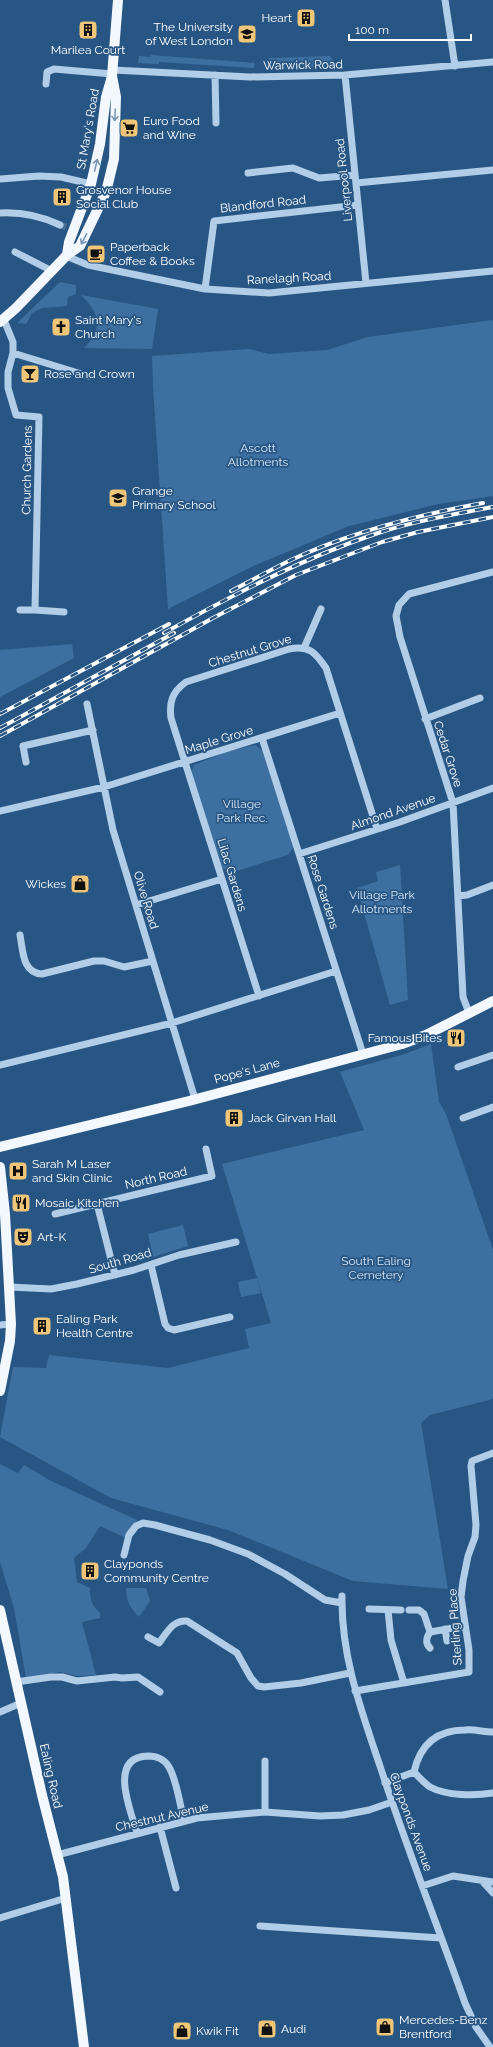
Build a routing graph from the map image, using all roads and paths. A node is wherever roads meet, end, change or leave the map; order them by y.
1 (118, 0) edge
2 (445, 0) edge
3 (493, 62) edge
4 (455, 66) junction
5 (112, 74) junction
6 (215, 75) junction
7 (345, 75) junction
8 (46, 84) dead end
9 (216, 123) dead end
10 (493, 170) edge
11 (248, 173) dead end
12 (355, 175) junction
13 (0, 178) edge
14 (356, 183) junction
15 (91, 184) junction
16 (358, 205) junction
17 (0, 213) edge
18 (67, 227) junction
19 (15, 252) dead end
20 (66, 256) junction
21 (493, 270) edge
22 (52, 272) junction
23 (366, 283) junction
24 (205, 289) junction
25 (2, 321) edge
26 (13, 353) junction
27 (88, 376) dead end
28 (493, 572) edge
29 (321, 609) dead end
30 (20, 610) dead end
31 (35, 610) junction
32 (64, 612) dead end
33 (304, 648) junction
34 (480, 698) dead end
35 (87, 704) dead end
36 (340, 712) junction
37 (425, 718) junction
38 (93, 730) junction
39 (262, 738) junction
40 (184, 761) junction
41 (26, 762) dead end
42 (104, 787) junction
43 (493, 788) edge
44 (453, 803) junction
45 (0, 811) edge
46 (377, 829) junction
47 (299, 854) junction
48 (222, 879) junction
49 (493, 885) edge
50 (458, 896) junction
51 (136, 905) junction
52 (20, 935) dead end
53 (153, 961) junction
54 (336, 971) junction
55 (259, 996) junction
56 (493, 1001) edge
57 (469, 1013) junction
58 (172, 1023) junction
59 (363, 1054) junction
60 (493, 1055) edge
61 (0, 1065) edge
62 (458, 1067) dead end
63 (195, 1099) junction
64 (493, 1107) edge
65 (463, 1118) dead end
66 (0, 1147) edge
67 (206, 1149) dead end
68 (0, 1167) edge
69 (97, 1204) junction
70 (55, 1214) dead end
71 (3, 1242) edge
72 (236, 1242) dead end
73 (151, 1265) junction
74 (114, 1275) junction
75 (9, 1287) junction
76 (230, 1317) dead end
77 (11, 1324) junction
78 (0, 1326) edge
79 (0, 1391) edge
80 (493, 1453) edge
81 (124, 1555) dead end
82 (369, 1610) dead end
83 (388, 1610) junction
84 (401, 1610) dead end
85 (409, 1610) dead end
86 (1, 1616) edge
87 (465, 1626) junction
88 (445, 1629) junction
89 (430, 1632) junction
90 (148, 1637) dead end
91 (447, 1641) dead end
92 (430, 1648) dead end
93 (350, 1673) junction
94 (16, 1682) junction
95 (404, 1683) junction
96 (355, 1691) junction
97 (160, 1692) dead end
98 (21, 1703) junction
99 (0, 1712) edge
100 (493, 1732) edge
101 (265, 1761) dead end
102 (414, 1772) junction
103 (385, 1783) junction
104 (493, 1793) edge
105 (392, 1802) junction
106 (265, 1812) junction
107 (184, 1821) junction
108 (160, 1827) junction
109 (137, 1833) junction
110 (57, 1855) junction
111 (482, 1881) junction
112 (493, 1882) edge
113 (422, 1886) junction
114 (176, 1888) dead end
115 (493, 1893) edge
116 (66, 1898) junction
117 (0, 1918) edge
118 (260, 1926) dead end
119 (441, 1938) junction
120 (84, 2047) edge
121 (490, 2047) edge

1 - 5 main road, St Mary's Road
2 - 4 street
3 - 4 street, Warwick Road
4 - 7 street, Warwick Road
5 - 6 street, Warwick Road
5 - 8 street, Warwick Road
15 -> 5 main road, St Mary's Road
5 -> 20 main road, St Mary's Road
6 - 7 street, Warwick Road
6 - 9 street
7 - 12 street, Liverpool Road
10 - 14 street
11 - 12 street
12 - 14 street, Liverpool Road
13 - 15 street
14 - 16 street, Liverpool Road
15 - 18 main road, St Mary's Road
16 - 23 street, Liverpool Road
16 - 24 street, Blandford Road
17 - 18 street
18 - 20 main road, St Mary's Road
19 - 22 street
20 - 22 main road, St Mary's Road
20 - 24 street, Ranelagh Road
21 - 23 street, Ranelagh Road
22 - 25 main road, St Mary's Road
23 - 24 street, Ranelagh Road
25 - 26 street
26 - 27 street
26 - 31 street, Church Gardens
28 - 37 street, Cedar Grove
29 - 33 street
30 - 31 street
31 - 32 street
33 - 36 street, Chestnut Grove
33 - 40 street, Chestnut Grove
34 - 37 street
35 - 38 street, Olive Road
36 - 39 street, Maple Grove
36 - 46 street, Chestnut Grove
37 - 44 street, Cedar Grove
38 - 41 street
38 - 42 street, Olive Road
39 - 40 street, Maple Grove
39 - 47 street, Rose Gardens
40 - 42 street, Maple Grove
40 - 48 street, Lilac Gardens
42 - 45 street, Maple Grove
42 - 51 street, Olive Road
43 - 44 street, Almond Avenue
44 - 46 street, Almond Avenue
44 - 50 street, Cedar Grove
46 - 47 street, Almond Avenue
47 - 54 street, Rose Gardens
48 - 51 street
48 - 55 street, Lilac Gardens
49 - 50 street
50 - 57 street, Cedar Grove
51 - 53 street, Olive Road
52 - 53 street
53 - 58 street, Olive Road
54 - 55 street
54 - 59 street, Rose Gardens
55 - 58 street
56 - 57 main road, Pope's Lane
57 - 59 main road, Pope's Lane
58 - 61 street
58 - 63 street, Olive Road
59 - 63 main road, Pope's Lane
60 - 62 street
63 - 66 main road, Pope's Lane
64 - 65 street
67 - 69 street, North Road
68 - 71 main road
69 - 70 street, North Road
69 - 74 street
71 - 75 main road
72 - 73 street, South Road
73 - 74 street, South Road
73 - 76 street
74 - 75 street, South Road
75 - 77 main road
77 - 78 street
77 - 79 main road
80 - 87 street, Sterling Place
81 - 93 street, Clayponds Avenue
82 - 83 street
83 - 84 street
83 - 95 street
85 - 89 street
86 - 94 main road, Ealing Road
87 - 88 street
87 - 95 street, Sterling Place
88 - 89 street
88 - 91 street
89 - 92 street
90 - 93 street
93 - 96 street, Clayponds Avenue
94 - 97 street
94 - 98 main road, Ealing Road
95 - 96 street
96 - 103 street, Clayponds Avenue
98 - 99 street
98 - 110 main road, Ealing Road
100 - 102 street
101 - 106 street
102 - 103 street
102 - 104 street
103 - 105 street, Clayponds Avenue
105 - 106 street, Chestnut Avenue
105 - 113 street, Clayponds Avenue
106 - 107 street, Chestnut Avenue
107 - 108 street, Chestnut Avenue
107 - 109 street
108 - 109 street, Chestnut Avenue
108 - 114 street
109 - 110 street, Chestnut Avenue
110 - 116 main road, Ealing Road
111 - 112 street
111 - 113 street
111 - 115 street
113 - 119 street, Clayponds Avenue
116 - 117 street
116 - 120 main road, Ealing Road
118 - 119 street
119 - 121 street, Clayponds Avenue

